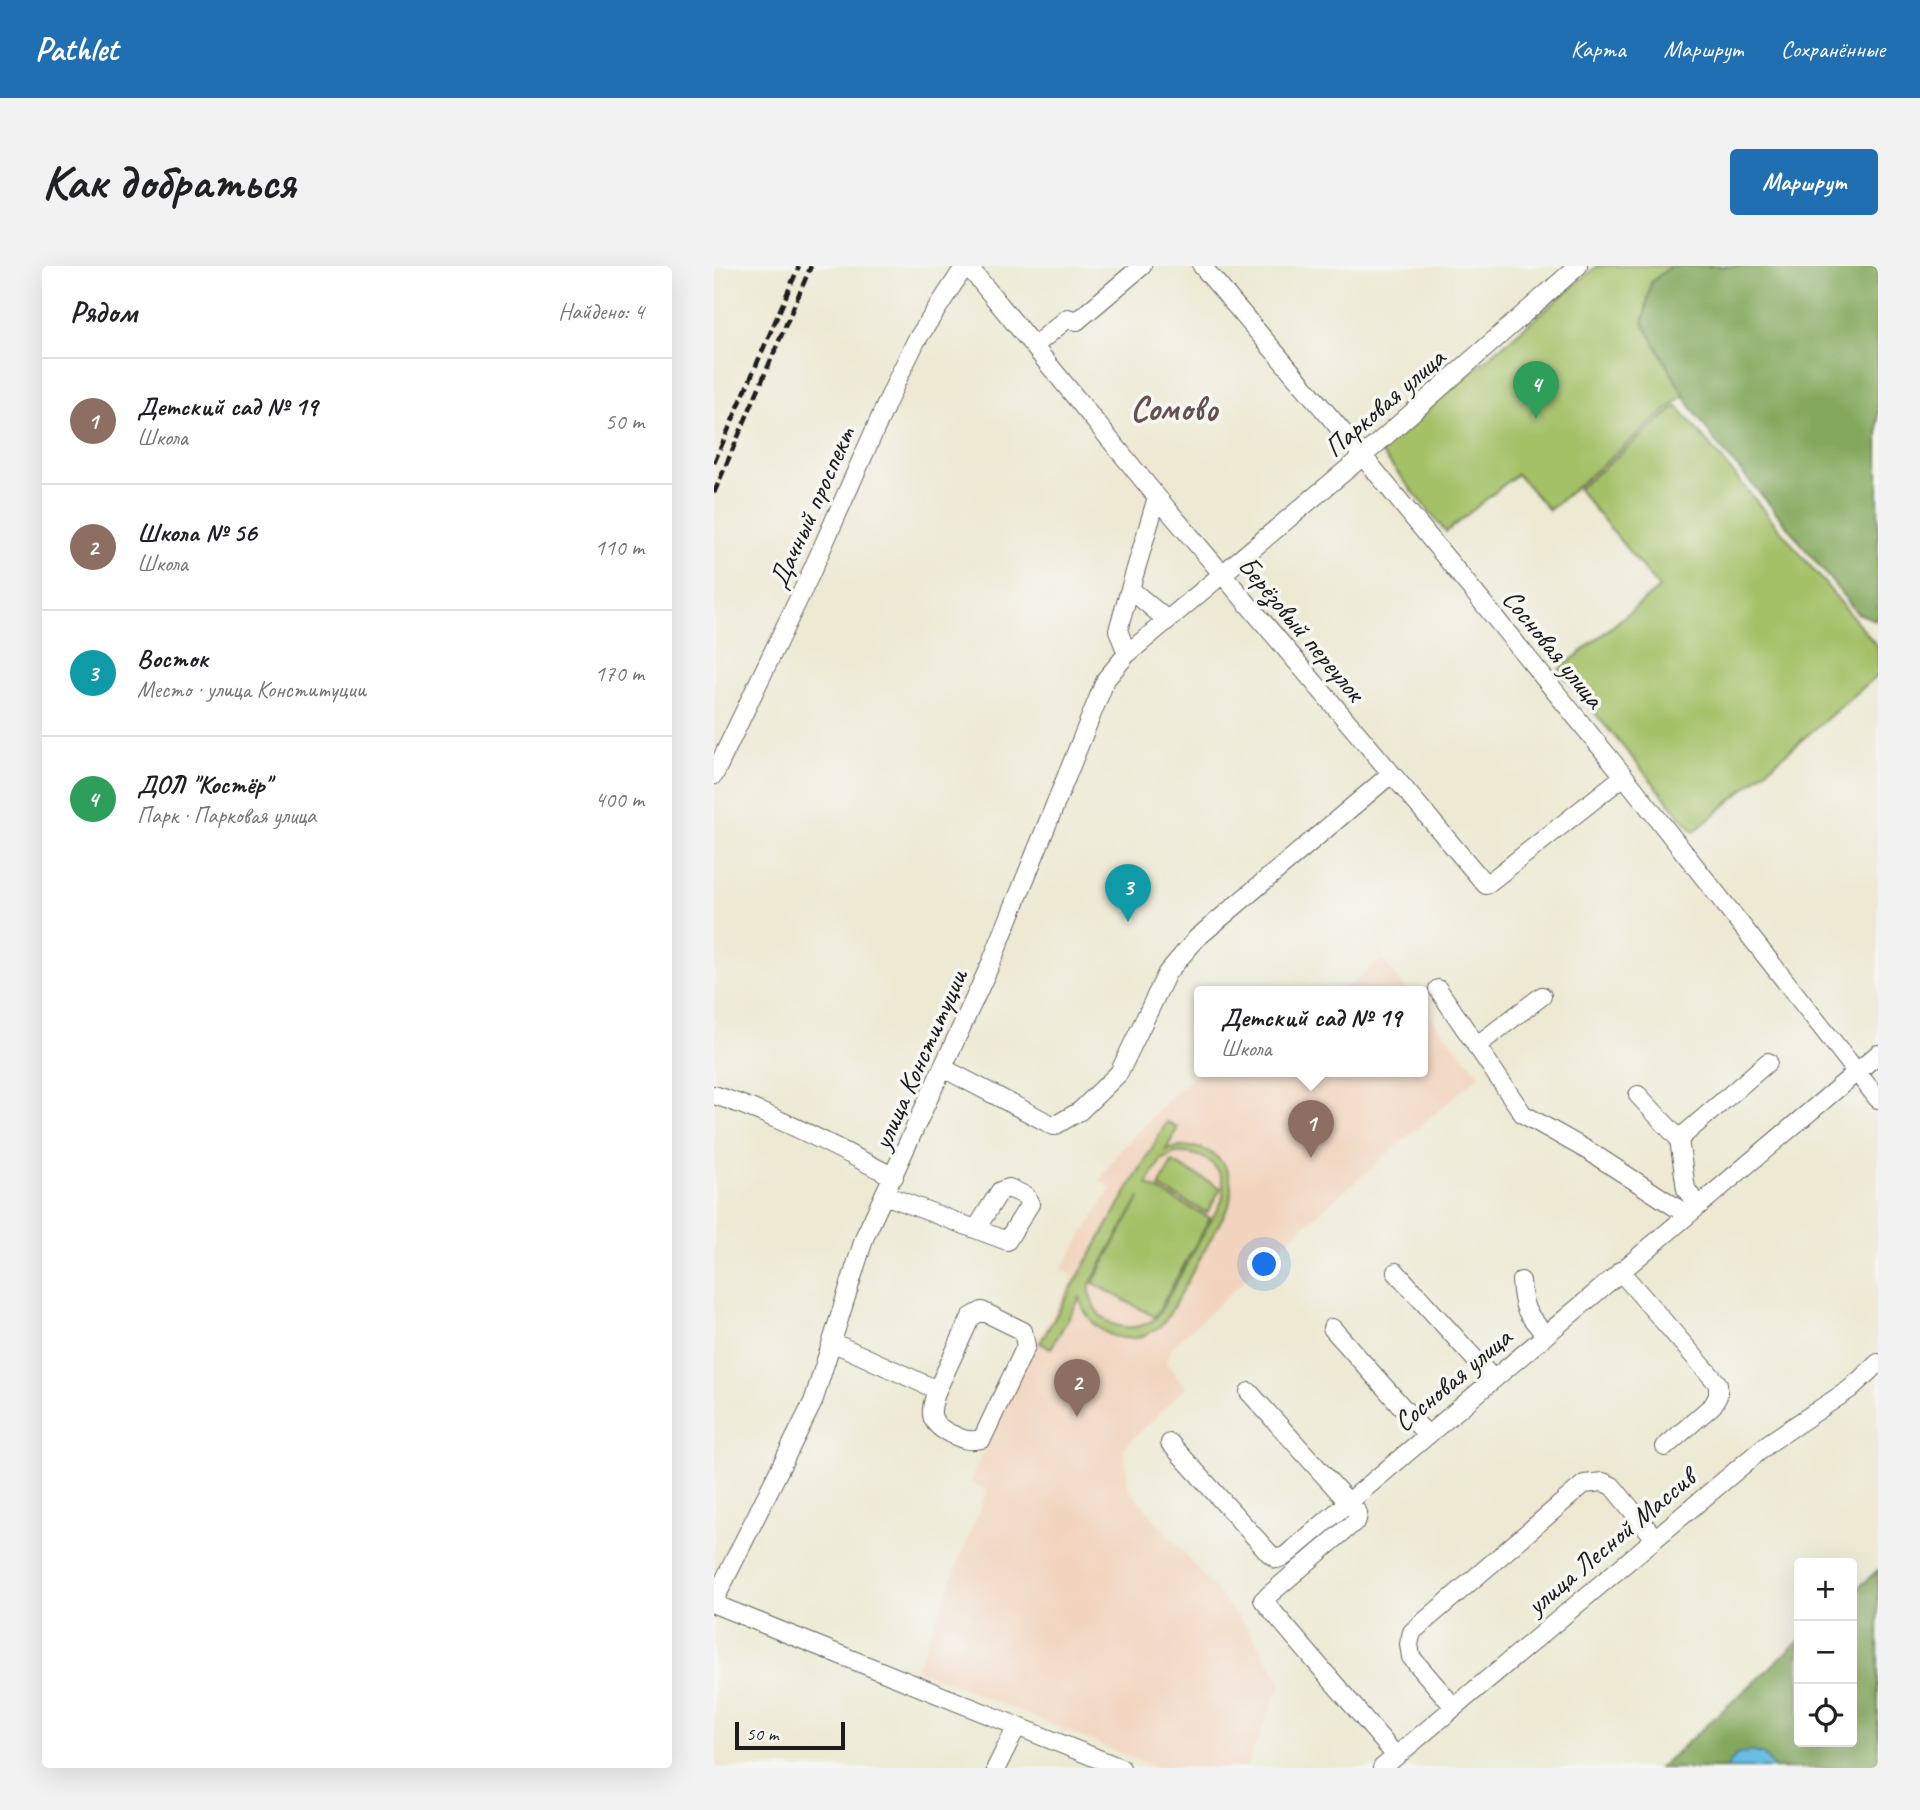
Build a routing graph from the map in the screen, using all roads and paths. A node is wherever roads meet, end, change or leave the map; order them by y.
1 (966, 266) edge
2 (1142, 266) edge
3 (1202, 266) edge
4 (1578, 266) edge
5 (1034, 346) junction
6 (1363, 456) junction
7 (1157, 497) junction
8 (1222, 575) junction
9 (1130, 589) junction
10 (1167, 620) junction
11 (1127, 654) junction
12 (1391, 774) junction
13 (714, 775) edge
14 (1624, 776) junction
15 (1438, 989) dead end
16 (1542, 996) dead end
17 (1476, 1046) junction
18 (1878, 1054) edge
19 (1768, 1062) dead end
20 (943, 1068) junction
21 (1857, 1070) junction
22 (714, 1095) edge
23 (1638, 1096) dead end
24 (1878, 1099) edge
25 (1679, 1139) junction
26 (894, 1177) junction
27 (885, 1195) junction
28 (1692, 1210) junction
29 (976, 1228) dead end
30 (1620, 1271) junction
31 (1396, 1272) dead end
32 (1521, 1281) dead end
33 (1332, 1328) dead end
34 (1545, 1334) junction
35 (832, 1342) junction
36 (1878, 1363) edge
37 (1493, 1379) junction
38 (937, 1390) junction
39 (1249, 1392) dead end
40 (1427, 1436) junction
41 (1170, 1443) dead end
42 (1665, 1447) dead end
43 (1348, 1502) junction
44 (1654, 1537) junction
45 (714, 1603) edge
46 (1454, 1707) junction
47 (1017, 1726) junction
48 (1396, 1756) junction
49 (996, 1768) edge
50 (1121, 1768) edge
51 (1382, 1768) edge

1 - 5 street, Берёзовый переулок
1 - 13 street, Дачный проспект
2 - 5 street
3 - 6 street, Сосновая улица
4 - 6 street, Парковая улица
5 - 7 street, Берёзовый переулок
6 - 8 street, Парковая улица
6 - 14 street, Сосновая улица
7 - 8 street, Берёзовый переулок
7 - 9 street
8 - 10 street, улица Конституции
8 - 12 street, Берёзовый переулок
9 - 10 street
9 - 11 street
10 - 11 street, улица Конституции
11 - 20 street, улица Конституции
12 - 14 street, Берёзовый переулок
12 - 20 street
14 - 21 street, Сосновая улица
15 - 17 street
16 - 17 street
17 - 28 street
18 - 21 street, Сосновая улица
19 - 25 street
20 - 26 street, улица Конституции
21 - 24 street, Сосновая улица
21 - 28 street, Сосновая улица
22 - 26 street
23 - 25 street
25 - 28 street
26 - 27 street, улица Конституции
27 - 29 street
27 - 35 street, улица Конституции
28 - 30 street, Сосновая улица
30 - 34 street, Сосновая улица
30 - 42 street
31 - 37 street
32 - 34 street
33 - 40 street
34 - 37 street, Сосновая улица
35 - 38 street
35 - 45 street, улица Конституции
36 - 44 street, улица Лесной Массив
37 - 40 street, Сосновая улица
38 - 38 street
39 - 43 street
40 - 43 street, Сосновая улица
41 - 43 street, Сосновая улица
43 - 48 street
44 - 46 street, улица Лесной Массив
44 - 46 street
45 - 47 street
46 - 48 street, улица Лесной Массив
47 - 49 street
47 - 50 street
48 - 51 street, улица Лесной Массив

